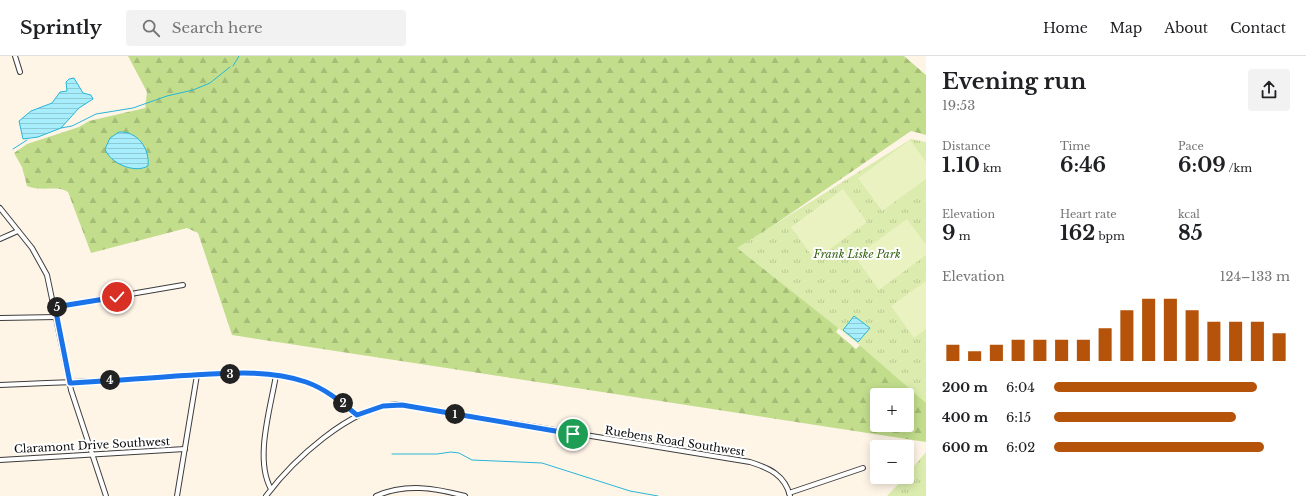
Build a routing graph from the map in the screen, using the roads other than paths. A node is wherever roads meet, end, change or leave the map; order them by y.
1 (15, 56) edge
2 (20, 72) dead end
3 (0, 208) edge
4 (18, 231) junction
5 (0, 239) edge
6 (183, 286) dead end
7 (55, 307) junction
8 (56, 317) junction
9 (0, 318) edge
10 (197, 375) junction
11 (276, 375) junction
12 (70, 383) junction
13 (0, 385) edge
14 (357, 415) junction
15 (185, 449) junction
16 (91, 454) junction
17 (0, 460) edge
18 (864, 468) dead end
19 (271, 489) junction
20 (789, 495) edge
21 (106, 496) edge
22 (177, 496) edge
23 (266, 496) edge
24 (376, 496) edge
25 (465, 496) edge

1 - 2 street
3 - 4 street
4 - 5 street
4 - 7 street
6 - 7 street
7 - 8 street
8 - 9 street
8 - 12 street
10 - 11 street
10 - 12 street
10 - 15 street
11 - 14 street
11 - 19 street
12 - 13 street
12 - 16 street
14 - 19 street, Ruebens Road Southwest
14 - 20 street, Ruebens Road Southwest
15 - 16 street, Claramont Drive Southwest
15 - 22 street
16 - 17 street, Claramont Drive Southwest
16 - 21 street
18 - 20 street
19 - 23 street, Ruebens Road Southwest
24 - 25 street

